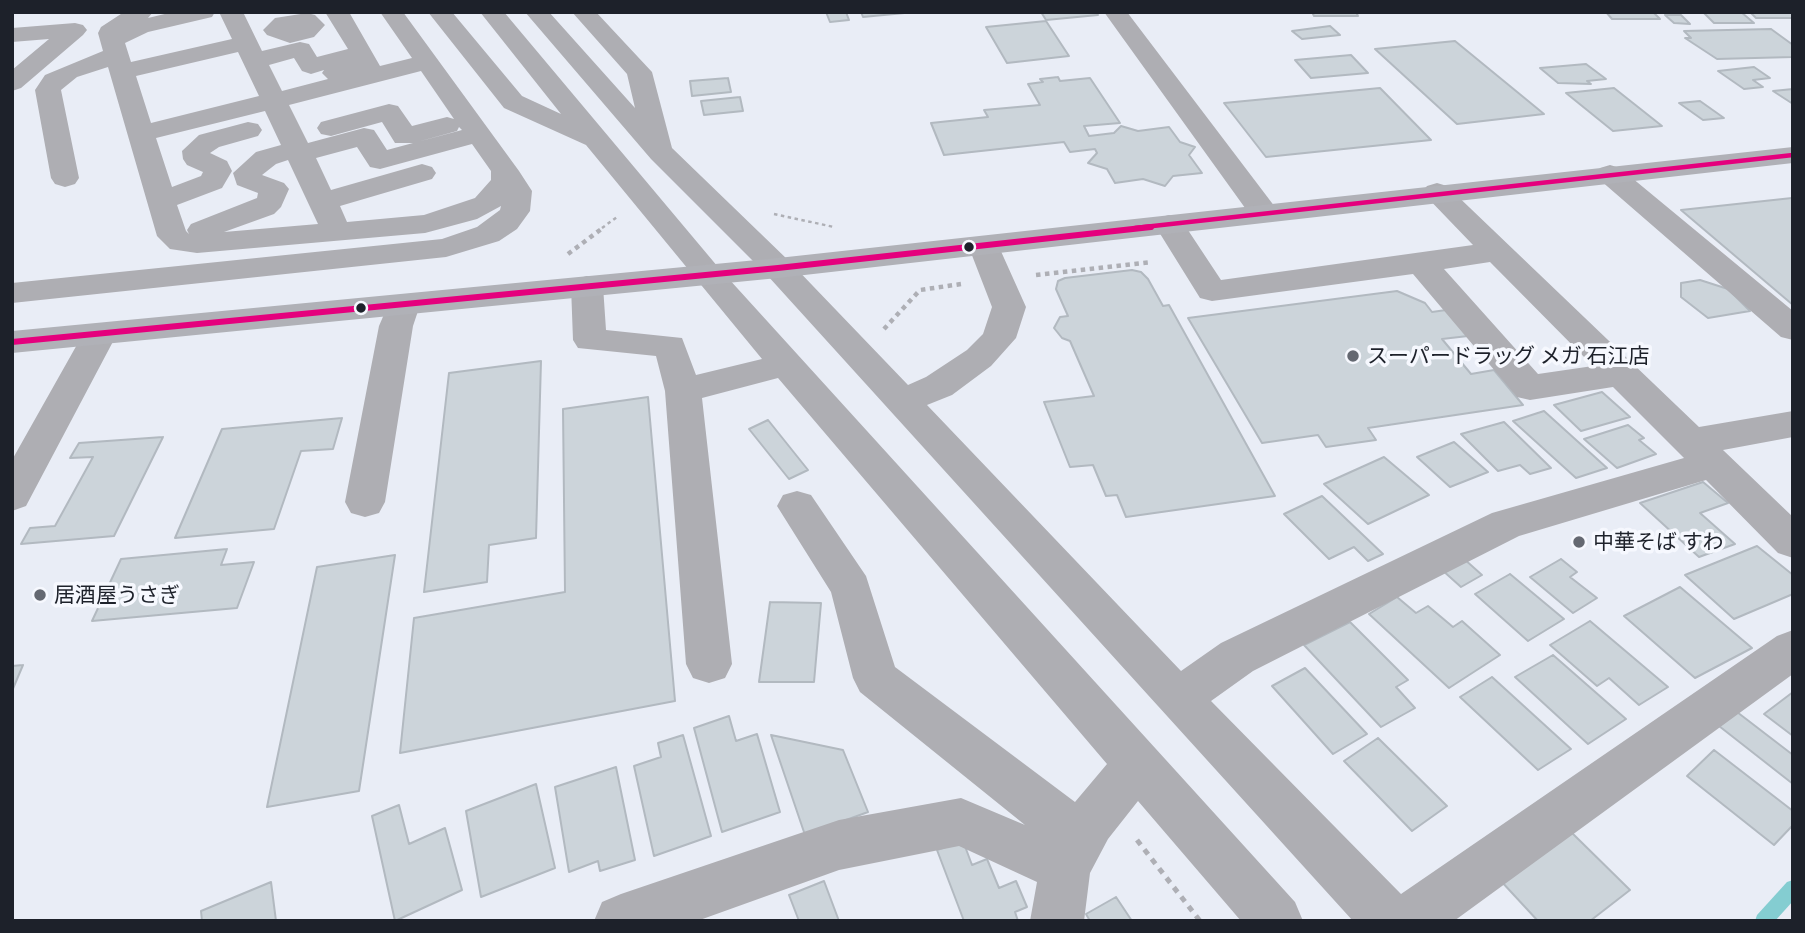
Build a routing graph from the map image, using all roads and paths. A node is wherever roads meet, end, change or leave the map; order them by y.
1 (142, 12) edge
2 (204, 12) edge
3 (391, 12) edge
4 (439, 12) edge
5 (491, 12) edge
6 (536, 12) edge
7 (583, 12) edge
8 (1115, 12) edge
9 (286, 19) edge
10 (342, 22) edge
11 (12, 35) edge
12 (246, 44) edge
13 (419, 51) junction
14 (363, 53) junction
15 (117, 56) junction
16 (12, 83) edge
17 (289, 133) junction
18 (141, 134) junction
19 (600, 142) junction
20 (485, 144) junction
21 (661, 153) junction
22 (1793, 155) edge
23 (1610, 174) junction
24 (65, 178) dead end
25 (1437, 192) junction
26 (161, 201) junction
27 (323, 202) junction
28 (771, 213) dead end
29 (1265, 213) junction
30 (1169, 224) junction
31 (838, 228) dead end
32 (337, 232) junction
33 (177, 239) junction
34 (984, 245) junction
35 (1499, 251) junction
36 (1190, 257) junction
37 (1421, 263) junction
38 (778, 268) junction
39 (707, 274) junction
40 (999, 280) junction
41 (587, 286) junction
42 (12, 293) edge
43 (403, 305) junction
44 (1793, 329) edge
45 (100, 334) junction
46 (12, 342) edge
47 (786, 364) junction
48 (1624, 373) junction
49 (683, 391) junction
50 (920, 394) junction
51 (1793, 424) edge
52 (1703, 453) junction
53 (12, 496) edge
54 (365, 502) dead end
55 (797, 506) dead end
56 (1793, 542) edge
57 (1793, 649) edge
58 (709, 664) dead end
59 (1178, 699) junction
60 (1138, 764) junction
61 (1073, 853) junction
62 (621, 921) edge
63 (1057, 921) edge
64 (1276, 921) edge
65 (1390, 921) edge
66 (1409, 921) edge

1 - 15 street
2 - 15 street
3 - 13 street
4 - 19 street
5 - 19 street
6 - 21 street
7 - 21 street
8 - 29 street
9 - 12 street
10 - 12 street
10 - 14 street
11 - 16 street
12 - 14 street
12 - 15 street
12 - 17 street
13 - 14 street
13 - 17 street
13 - 20 street
15 - 18 street
15 - 24 street
17 - 18 street
17 - 20 street
17 - 26 street
17 - 27 street
17 - 33 street
18 - 26 street
19 - 39 street
20 - 27 street
20 - 32 street
20 - 42 street
21 - 38 street
22 - 23 main road
23 - 25 main road
23 - 44 street
25 - 29 main road
25 - 35 street
26 - 33 street
27 - 32 street
28 - 31 path
29 - 30 main road
30 - 34 main road
30 - 36 street
32 - 33 street
34 - 38 main road
34 - 40 street
35 - 37 street
35 - 48 street
36 - 37 street
36 - 40 path
37 - 48 street
38 - 39 main road
38 - 50 street
39 - 41 main road
39 - 47 street
40 - 50 street
40 - 50 path
41 - 43 main road
41 - 49 street
43 - 45 main road
43 - 54 street
45 - 46 main road
45 - 53 street
47 - 49 street
47 - 60 street
48 - 52 street
49 - 58 street
50 - 59 street
51 - 52 street
52 - 56 street
52 - 59 street
55 - 61 street
57 - 66 street
59 - 65 street
60 - 61 street
60 - 64 street
61 - 62 street
61 - 63 street

